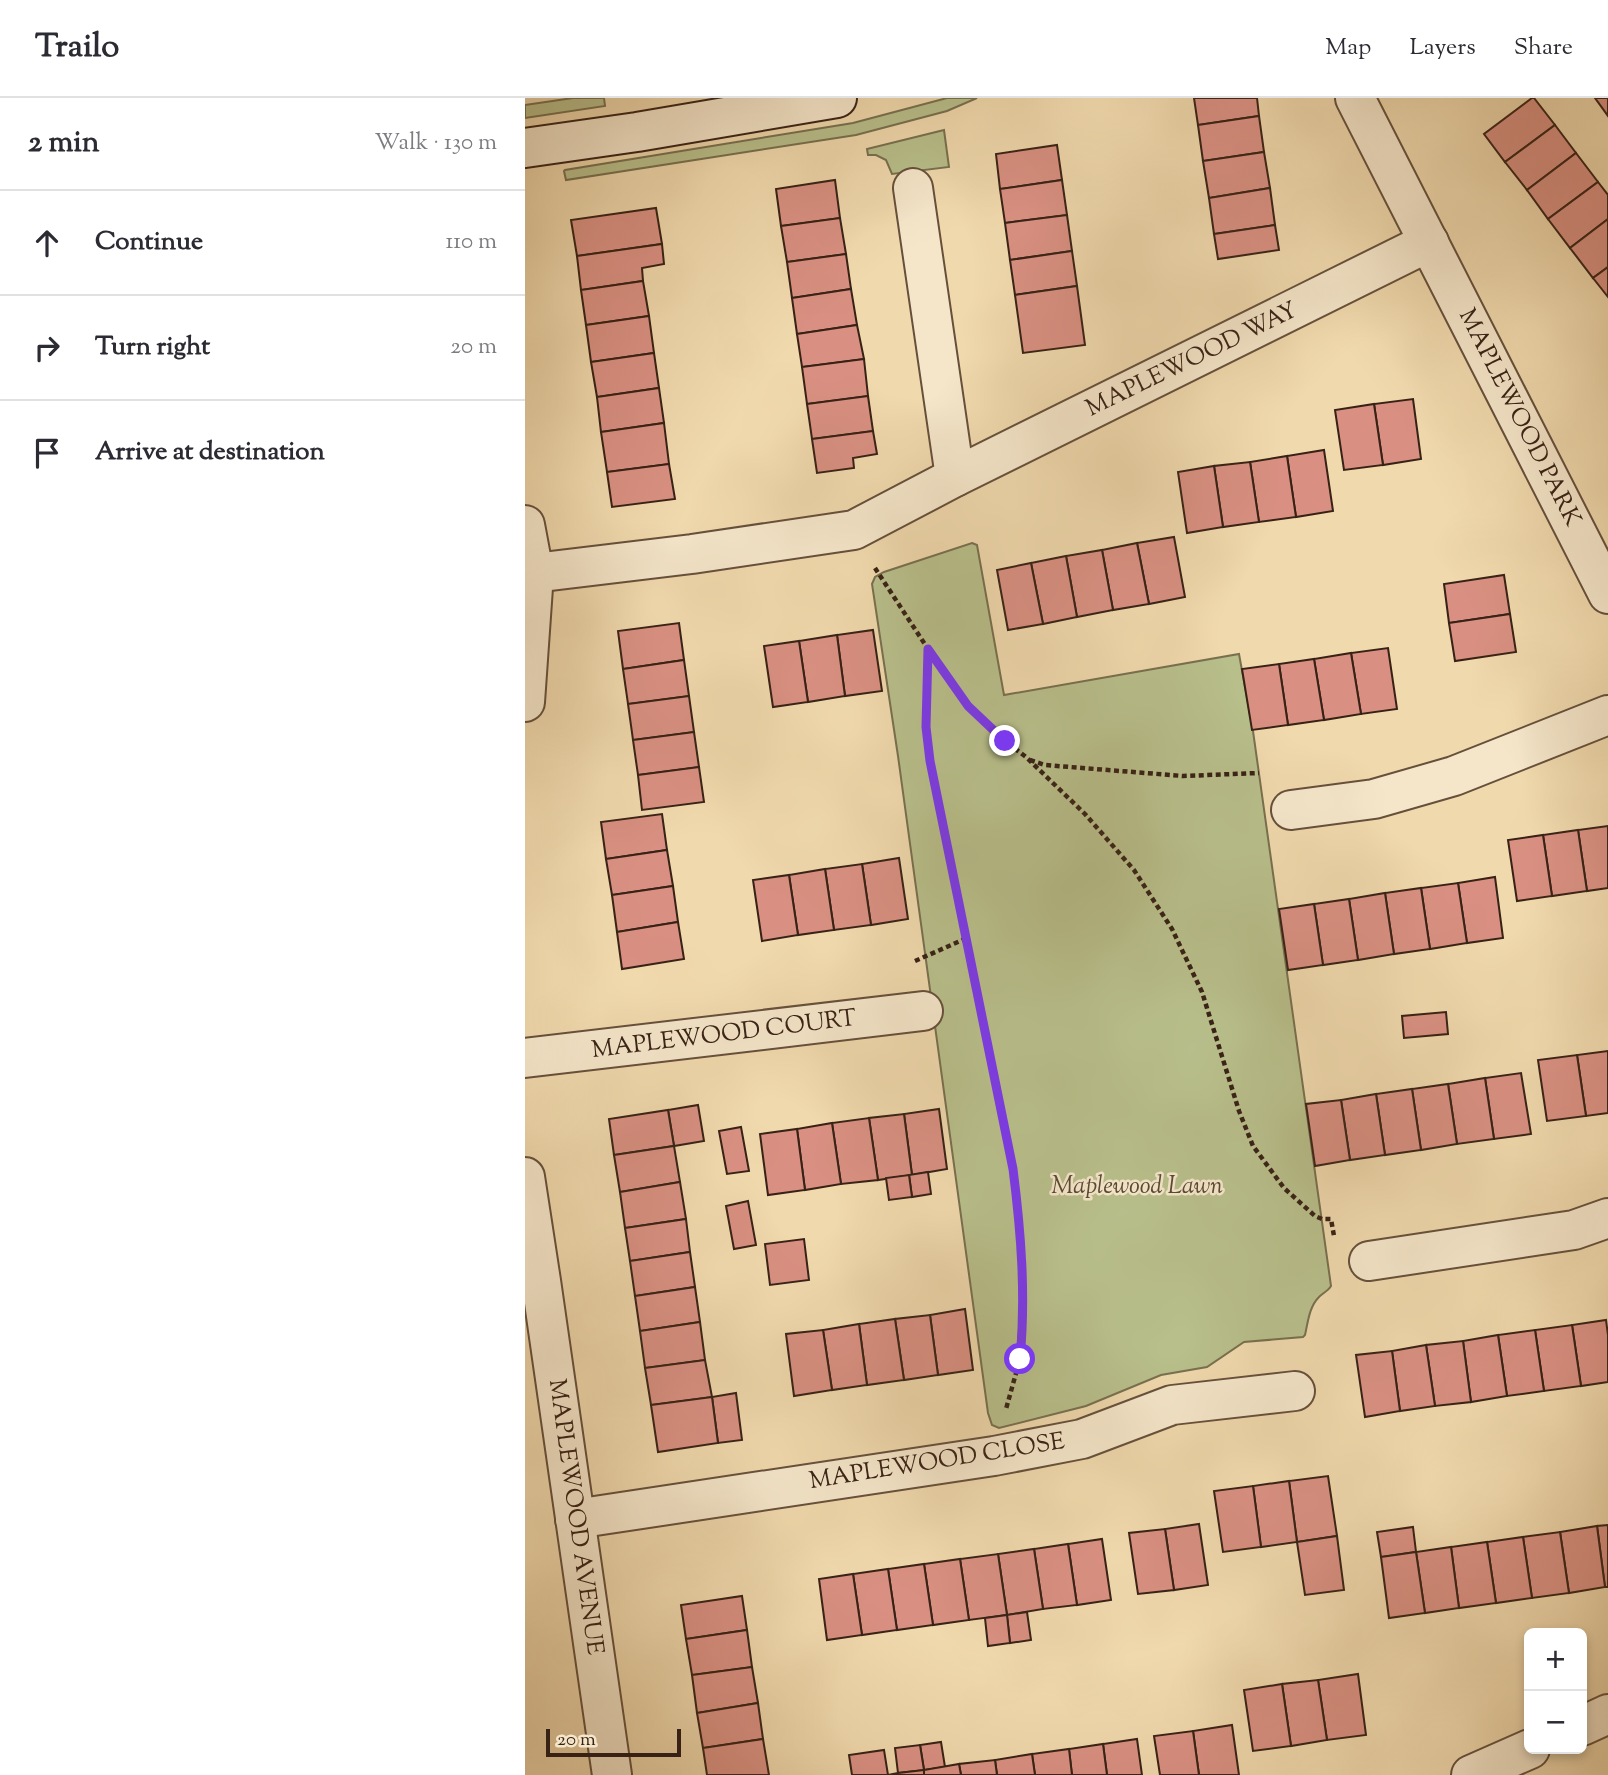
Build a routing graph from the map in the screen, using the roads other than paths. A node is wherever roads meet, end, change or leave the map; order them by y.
1 (837, 98) edge
2 (1355, 98) edge
3 (525, 148) edge
4 (913, 188) dead end
5 (1429, 242) junction
6 (955, 477) junction
7 (525, 524) edge
8 (534, 573) junction
9 (1608, 594) edge
10 (525, 702) edge
11 (1608, 715) edge
12 (1290, 810) dead end
13 (923, 1012) dead end
14 (525, 1058) edge
15 (525, 1177) edge
16 (1608, 1218) edge
17 (1370, 1261) dead end
18 (1295, 1391) dead end
19 (575, 1518) junction
20 (1608, 1714) edge
21 (1587, 1724) edge
22 (1524, 1752) edge
23 (612, 1775) edge
24 (1471, 1775) edge

1 - 3 street
2 - 5 street, MAPLEWOOD PARK
4 - 6 street
5 - 6 street, MAPLEWOOD WAY
5 - 9 street, MAPLEWOOD PARK
6 - 8 street, MAPLEWOOD WAY
7 - 8 street
8 - 10 street
11 - 12 street
13 - 14 street, MAPLEWOOD COURT
15 - 19 street, MAPLEWOOD AVENUE
16 - 17 street
18 - 19 street, MAPLEWOOD CLOSE
19 - 23 street, MAPLEWOOD AVENUE
20 - 21 street
22 - 24 street

